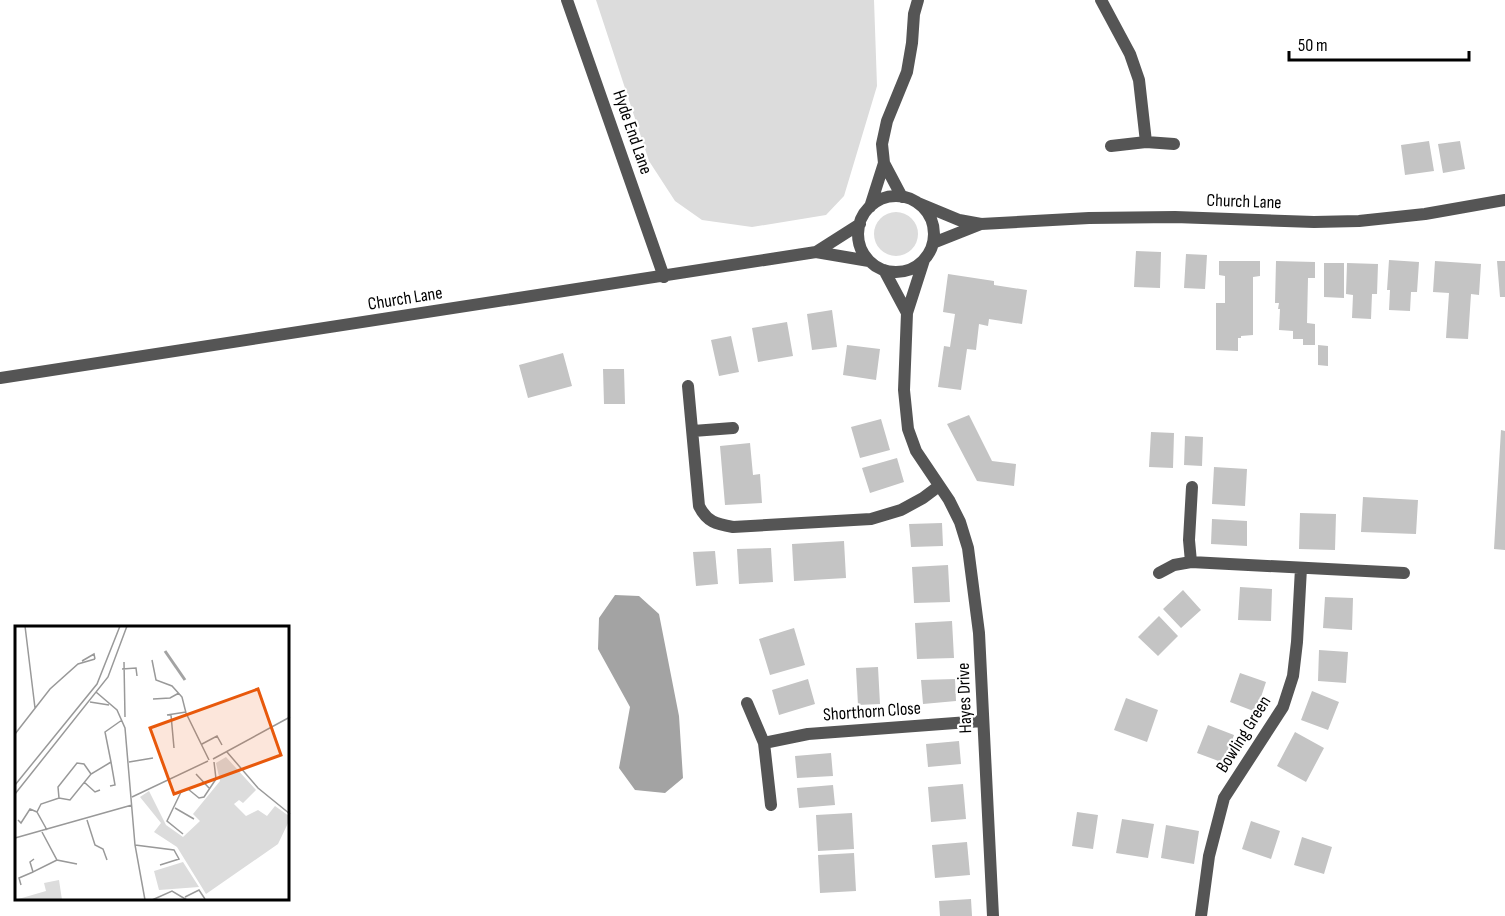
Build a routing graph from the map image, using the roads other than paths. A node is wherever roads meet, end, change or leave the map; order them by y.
1 (567, 0) edge
2 (918, 0) edge
3 (1101, 0) edge
4 (1146, 142) junction
5 (1174, 144) dead end
6 (1111, 146) dead end
7 (884, 163) junction
8 (902, 197) junction
9 (1505, 200) edge
10 (918, 203) junction
11 (870, 207) junction
12 (860, 224) junction
13 (981, 224) junction
14 (933, 243) junction
15 (816, 252) junction
16 (924, 260) junction
17 (869, 261) junction
18 (884, 270) junction
19 (664, 277) junction
20 (907, 313) junction
21 (0, 378) edge
22 (688, 386) dead end
23 (733, 428) dead end
24 (693, 431) junction
25 (939, 486) junction
26 (1192, 487) dead end
27 (1191, 562) junction
28 (1301, 568) junction
29 (1159, 573) dead end
30 (1404, 573) dead end
31 (747, 703) dead end
32 (982, 722) junction
33 (764, 743) junction
34 (771, 805) dead end
35 (993, 916) edge
36 (1201, 916) edge

1 - 19 street, Hyde End Lane
2 - 7 street
3 - 4 street
4 - 5 street
4 - 6 street
7 - 8 street
7 - 11 street
8 - 10 street
8 - 11 street
9 - 13 street, Church Lane
10 - 13 street, Church Lane
10 - 14 street
11 - 12 street
12 - 15 street, Church Lane
12 - 17 street
13 - 14 street, Church Lane
14 - 16 street
15 - 17 street, Church Lane
15 - 19 street, Church Lane
16 - 18 street
16 - 20 street, Hayes Drive
17 - 18 street
18 - 20 street
19 - 21 street, Church Lane
20 - 25 street, Hayes Drive
22 - 24 street
23 - 24 street
24 - 25 street
25 - 32 street, Hayes Drive
26 - 27 street
27 - 28 street
27 - 29 street
28 - 30 street
28 - 36 street, Bowling Green
31 - 33 street
32 - 33 street, Shorthorn Close
32 - 35 street, Hayes Drive
33 - 34 street

